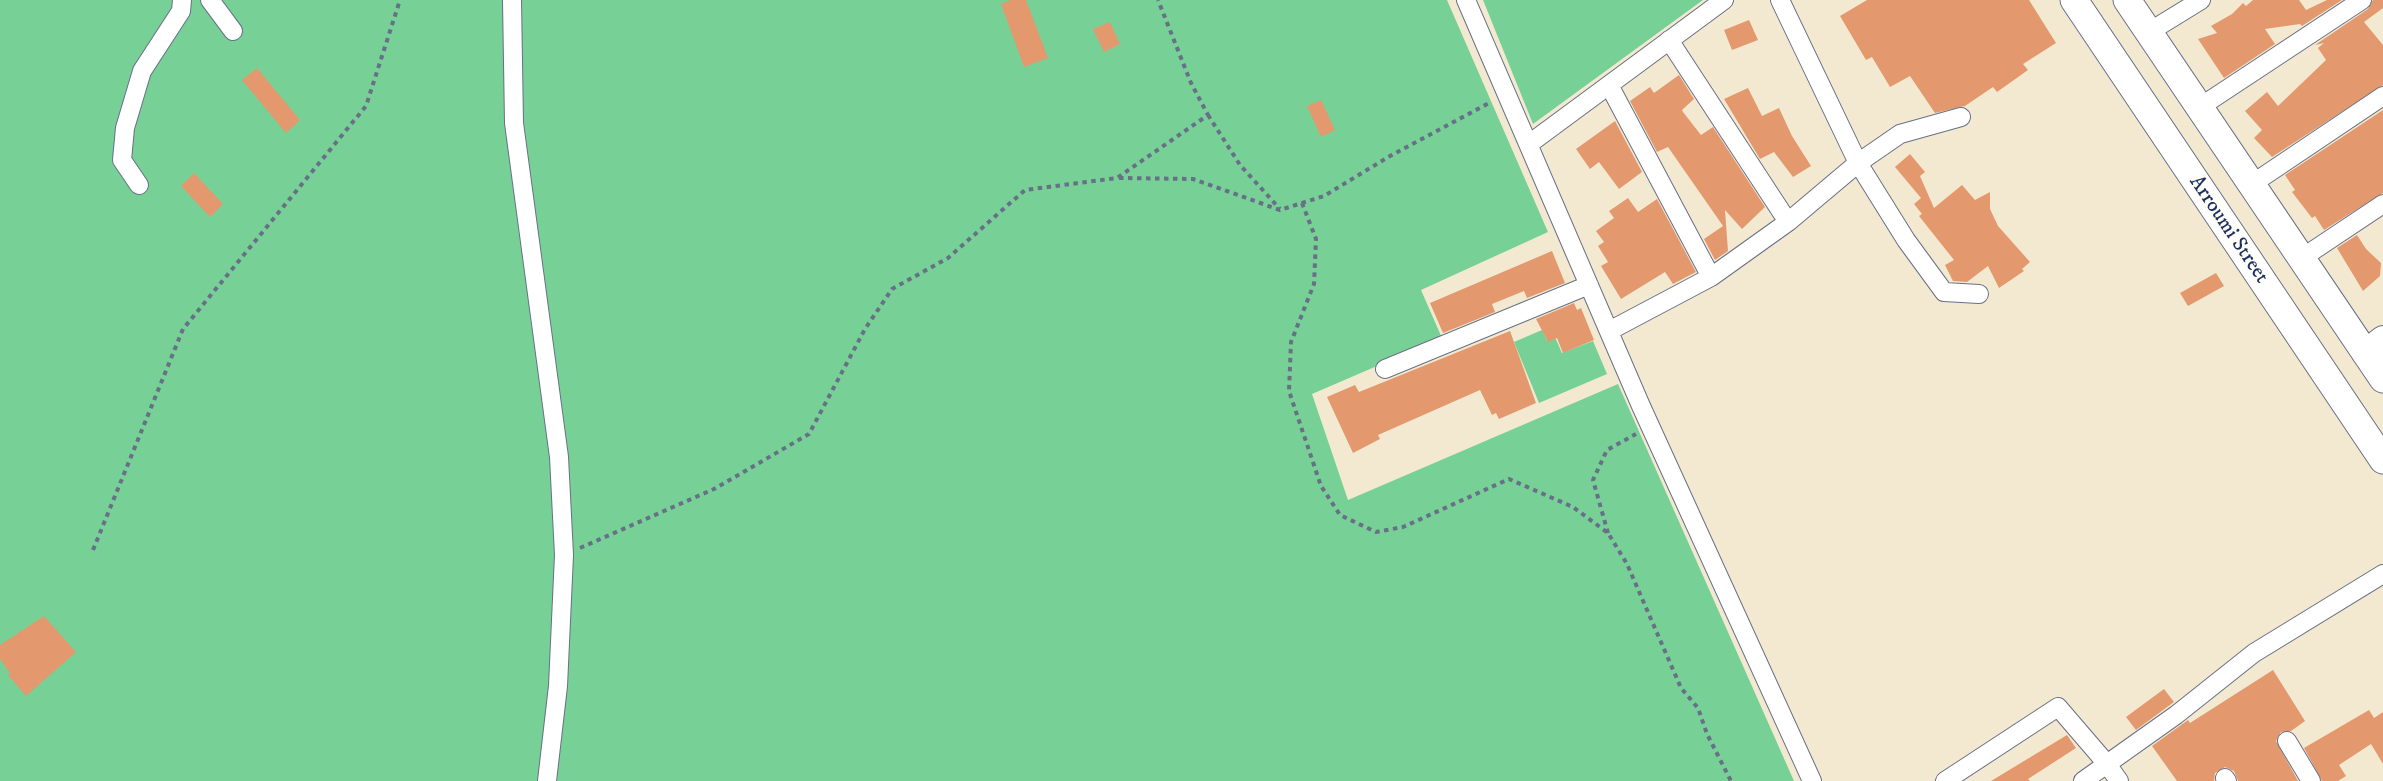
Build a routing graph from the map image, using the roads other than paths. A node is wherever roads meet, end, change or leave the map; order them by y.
1 (182, 0) edge
2 (210, 0) edge
3 (512, 0) edge
4 (1466, 0) edge
5 (1724, 0) edge
6 (1780, 0) edge
7 (2074, 0) edge
8 (2127, 0) edge
9 (2200, 0) edge
10 (2362, 0) edge
11 (233, 31) dead end
12 (2149, 32) junction
13 (1669, 40) junction
14 (1609, 85) junction
15 (2383, 96) edge
16 (2200, 107) junction
17 (1961, 117) dead end
18 (1529, 144) junction
19 (1858, 163) junction
20 (2252, 184) junction
21 (139, 185) dead end
22 (2383, 204) edge
23 (1788, 222) junction
24 (2302, 258) junction
25 (1711, 277) junction
26 (1589, 285) junction
27 (1979, 294) dead end
28 (1609, 331) junction
29 (2374, 346) edge
30 (1384, 369) dead end
31 (2383, 379) edge
32 (2383, 460) edge
33 (2383, 574) edge
34 (2287, 741) dead end
35 (2108, 764) junction
36 (547, 781) edge
37 (1812, 781) edge
38 (1945, 781) edge
39 (2083, 781) edge
40 (2119, 781) edge
41 (2311, 781) edge

1 - 21 street
2 - 11 street
3 - 36 street
4 - 18 street
5 - 13 street
6 - 19 street
7 - 32 main road, Arroumi Street
8 - 12 main road
9 - 12 street
10 - 16 street
12 - 16 main road
13 - 14 street
13 - 23 street
14 - 18 street
14 - 25 street
15 - 20 street
16 - 20 main road
17 - 19 street
18 - 26 street
19 - 23 street
19 - 27 street
20 - 24 main road
22 - 24 street
23 - 25 street
24 - 29 main road
25 - 28 street
26 - 28 street
26 - 30 street
28 - 37 street
29 - 31 main road
33 - 35 street
34 - 41 street
35 - 38 street
35 - 39 street
35 - 40 street

